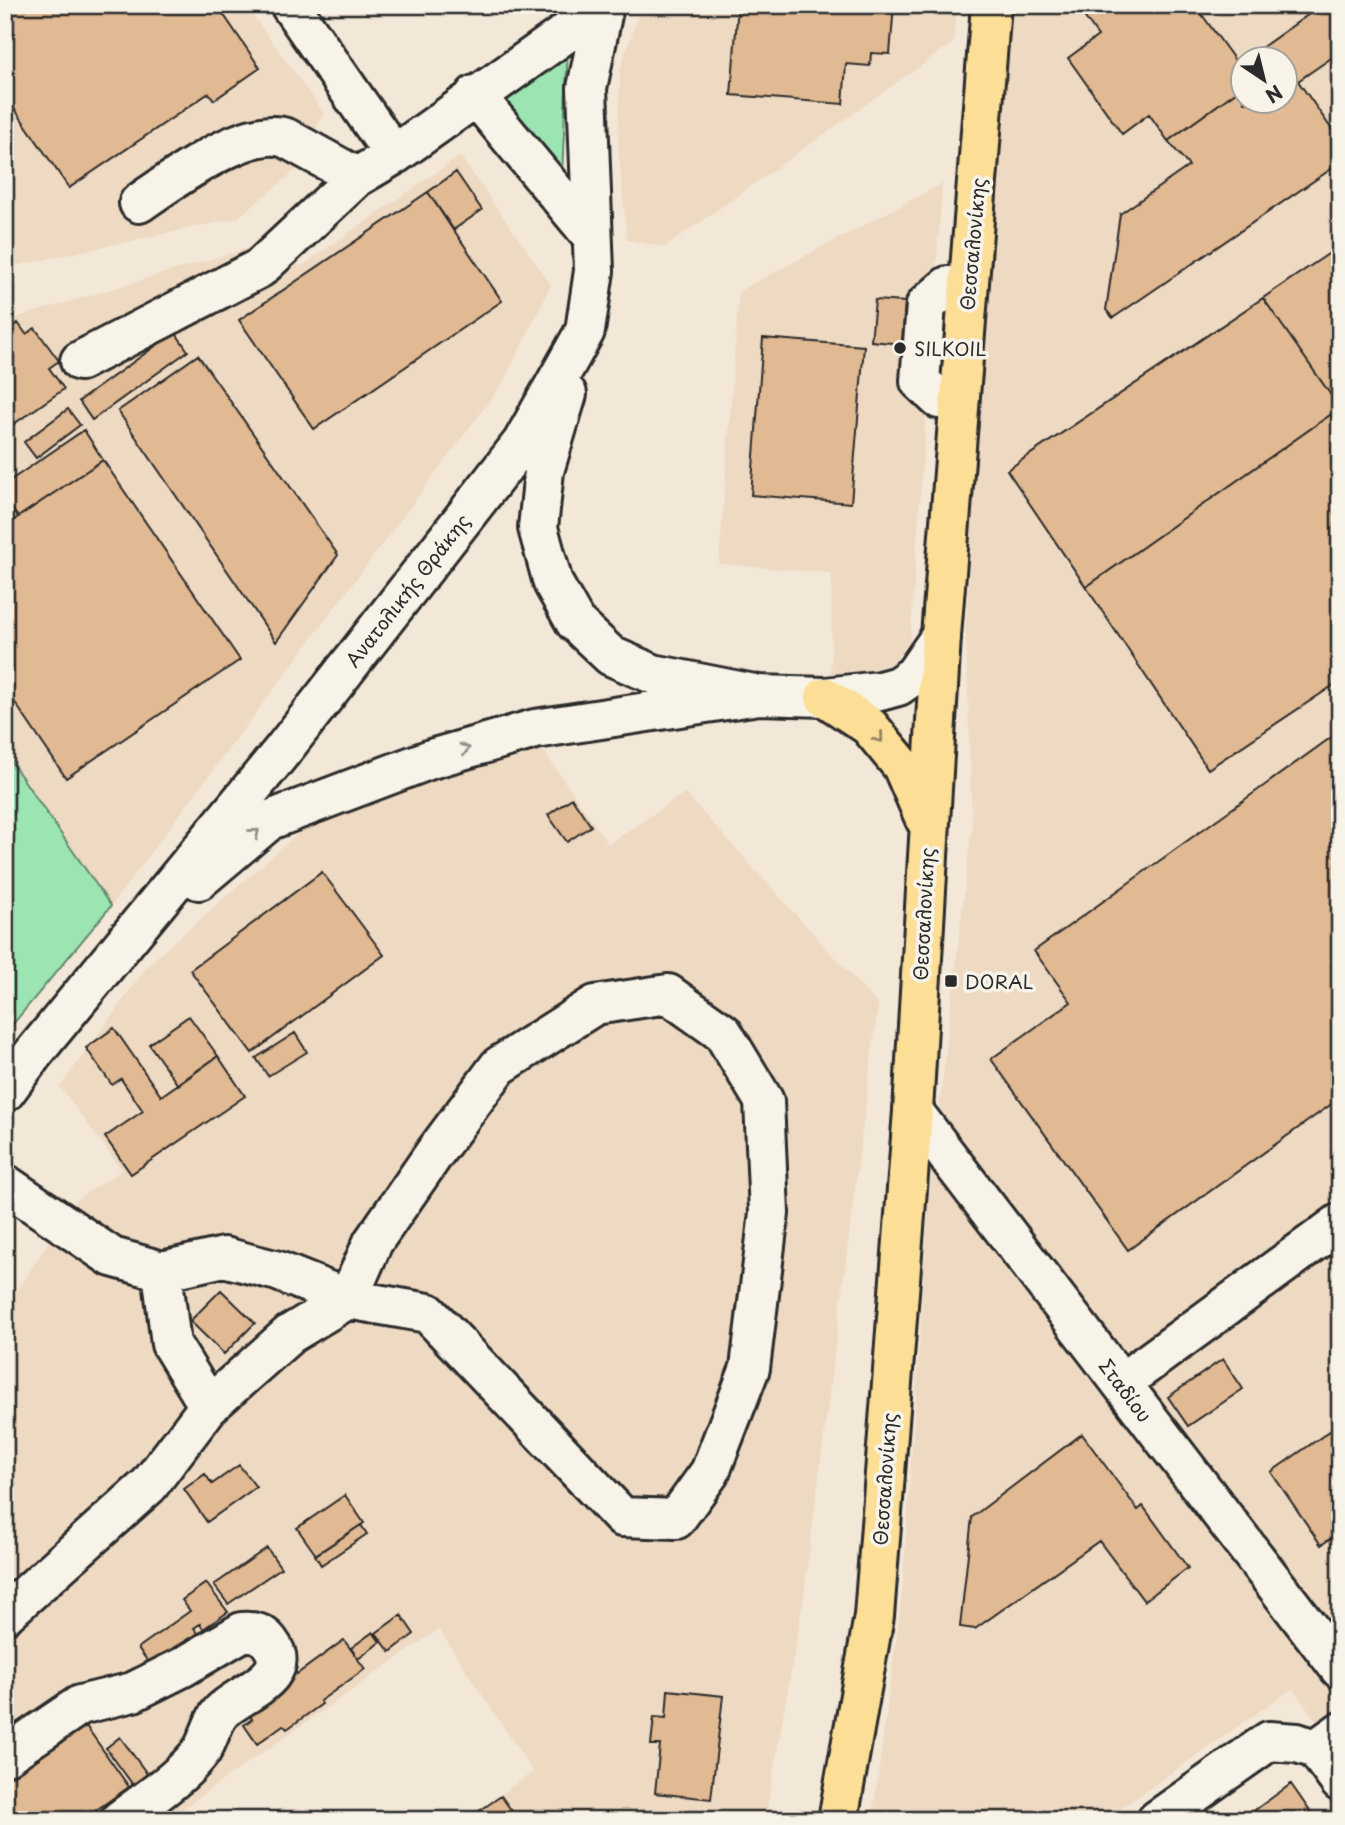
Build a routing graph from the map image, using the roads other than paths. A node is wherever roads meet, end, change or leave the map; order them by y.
1 (290, 5) edge
2 (991, 5) edge
3 (604, 6) edge
4 (475, 95) junction
5 (394, 155) junction
6 (357, 177) junction
7 (139, 204) dead end
8 (591, 235) junction
9 (948, 286) dead end
10 (585, 331) junction
11 (80, 361) dead end
12 (939, 399) dead end
13 (941, 636) junction
14 (759, 695) junction
15 (825, 698) junction
16 (928, 826) junction
17 (33, 1054) junction
18 (5, 1092) edge
19 (912, 1111) junction
20 (5, 1184) edge
21 (1340, 1223) edge
22 (162, 1271) junction
23 (348, 1299) junction
24 (1121, 1383) junction
25 (209, 1406) junction
26 (5, 1614) edge
27 (1340, 1669) edge
28 (1328, 1740) edge
29 (5, 1756) edge
30 (1340, 1782) edge
31 (120, 1820) edge
32 (838, 1820) edge
33 (1157, 1820) edge

1 - 5 street
2 - 13 main road, Θεσσαλονίκης
3 - 4 street
3 - 8 street, Ανατολικής Θράκης
4 - 5 street
4 - 8 street
5 - 6 street
6 - 7 street
6 - 11 street
8 - 10 street, Ανατολικής Θράκης
9 - 12 street
10 - 14 street
10 - 17 street, Ανατολικής Θράκης
13 - 15 street
13 - 16 main road, Θεσσαλονίκης
14 - 15 street
17 -> 14 street
15 -> 16 main road
16 - 19 main road, Θεσσαλονίκης
17 - 18 street, Ανατολικής Θράκης
19 - 24 street, Σταδίου
19 - 32 main road, Θεσσαλονίκης
20 - 22 street
21 - 24 street
22 - 23 street
22 - 25 street
23 - 23 street
23 - 25 street
24 - 27 street, Σταδίου
25 - 26 street
28 - 30 street
28 - 33 street
29 - 31 street

